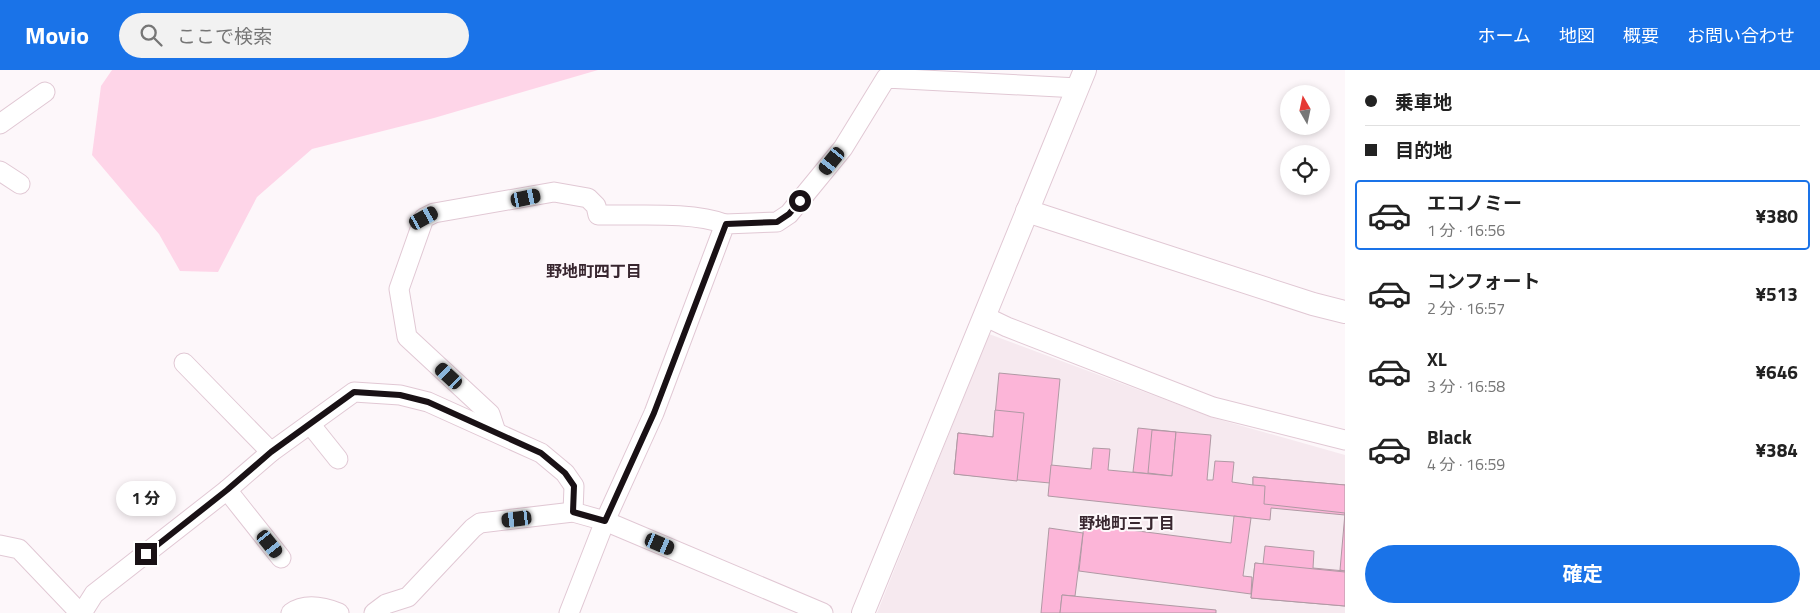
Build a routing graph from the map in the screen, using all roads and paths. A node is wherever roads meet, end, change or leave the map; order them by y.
1 (1081, 79) edge
2 (45, 92) dead end
3 (0, 124) edge
4 (0, 171) edge
5 (20, 184) dead end
6 (1027, 211) junction
7 (726, 224) junction
8 (1345, 312) edge
9 (984, 316) junction
10 (184, 363) dead end
11 (310, 424) junction
12 (496, 432) junction
13 (1345, 440) edge
14 (271, 452) junction
15 (338, 459) dead end
16 (227, 490) junction
17 (573, 512) junction
18 (605, 521) junction
19 (0, 545) edge
20 (281, 558) dead end
21 (81, 613) edge
22 (291, 613) edge
23 (339, 613) edge
24 (374, 613) edge
25 (570, 613) edge
26 (822, 613) edge
27 (863, 613) edge

1 - 6 street
1 - 7 street
2 - 3 street
4 - 5 street
6 - 8 street
6 - 9 street
7 - 12 street
7 - 18 street
9 - 13 street
9 - 27 street
10 - 14 street
11 - 12 street
11 - 14 street
11 - 15 street
12 - 17 street
14 - 16 street
16 - 20 street
16 - 21 street
17 - 18 street
17 - 24 street
18 - 25 street
18 - 26 street
19 - 21 street
22 - 23 street

